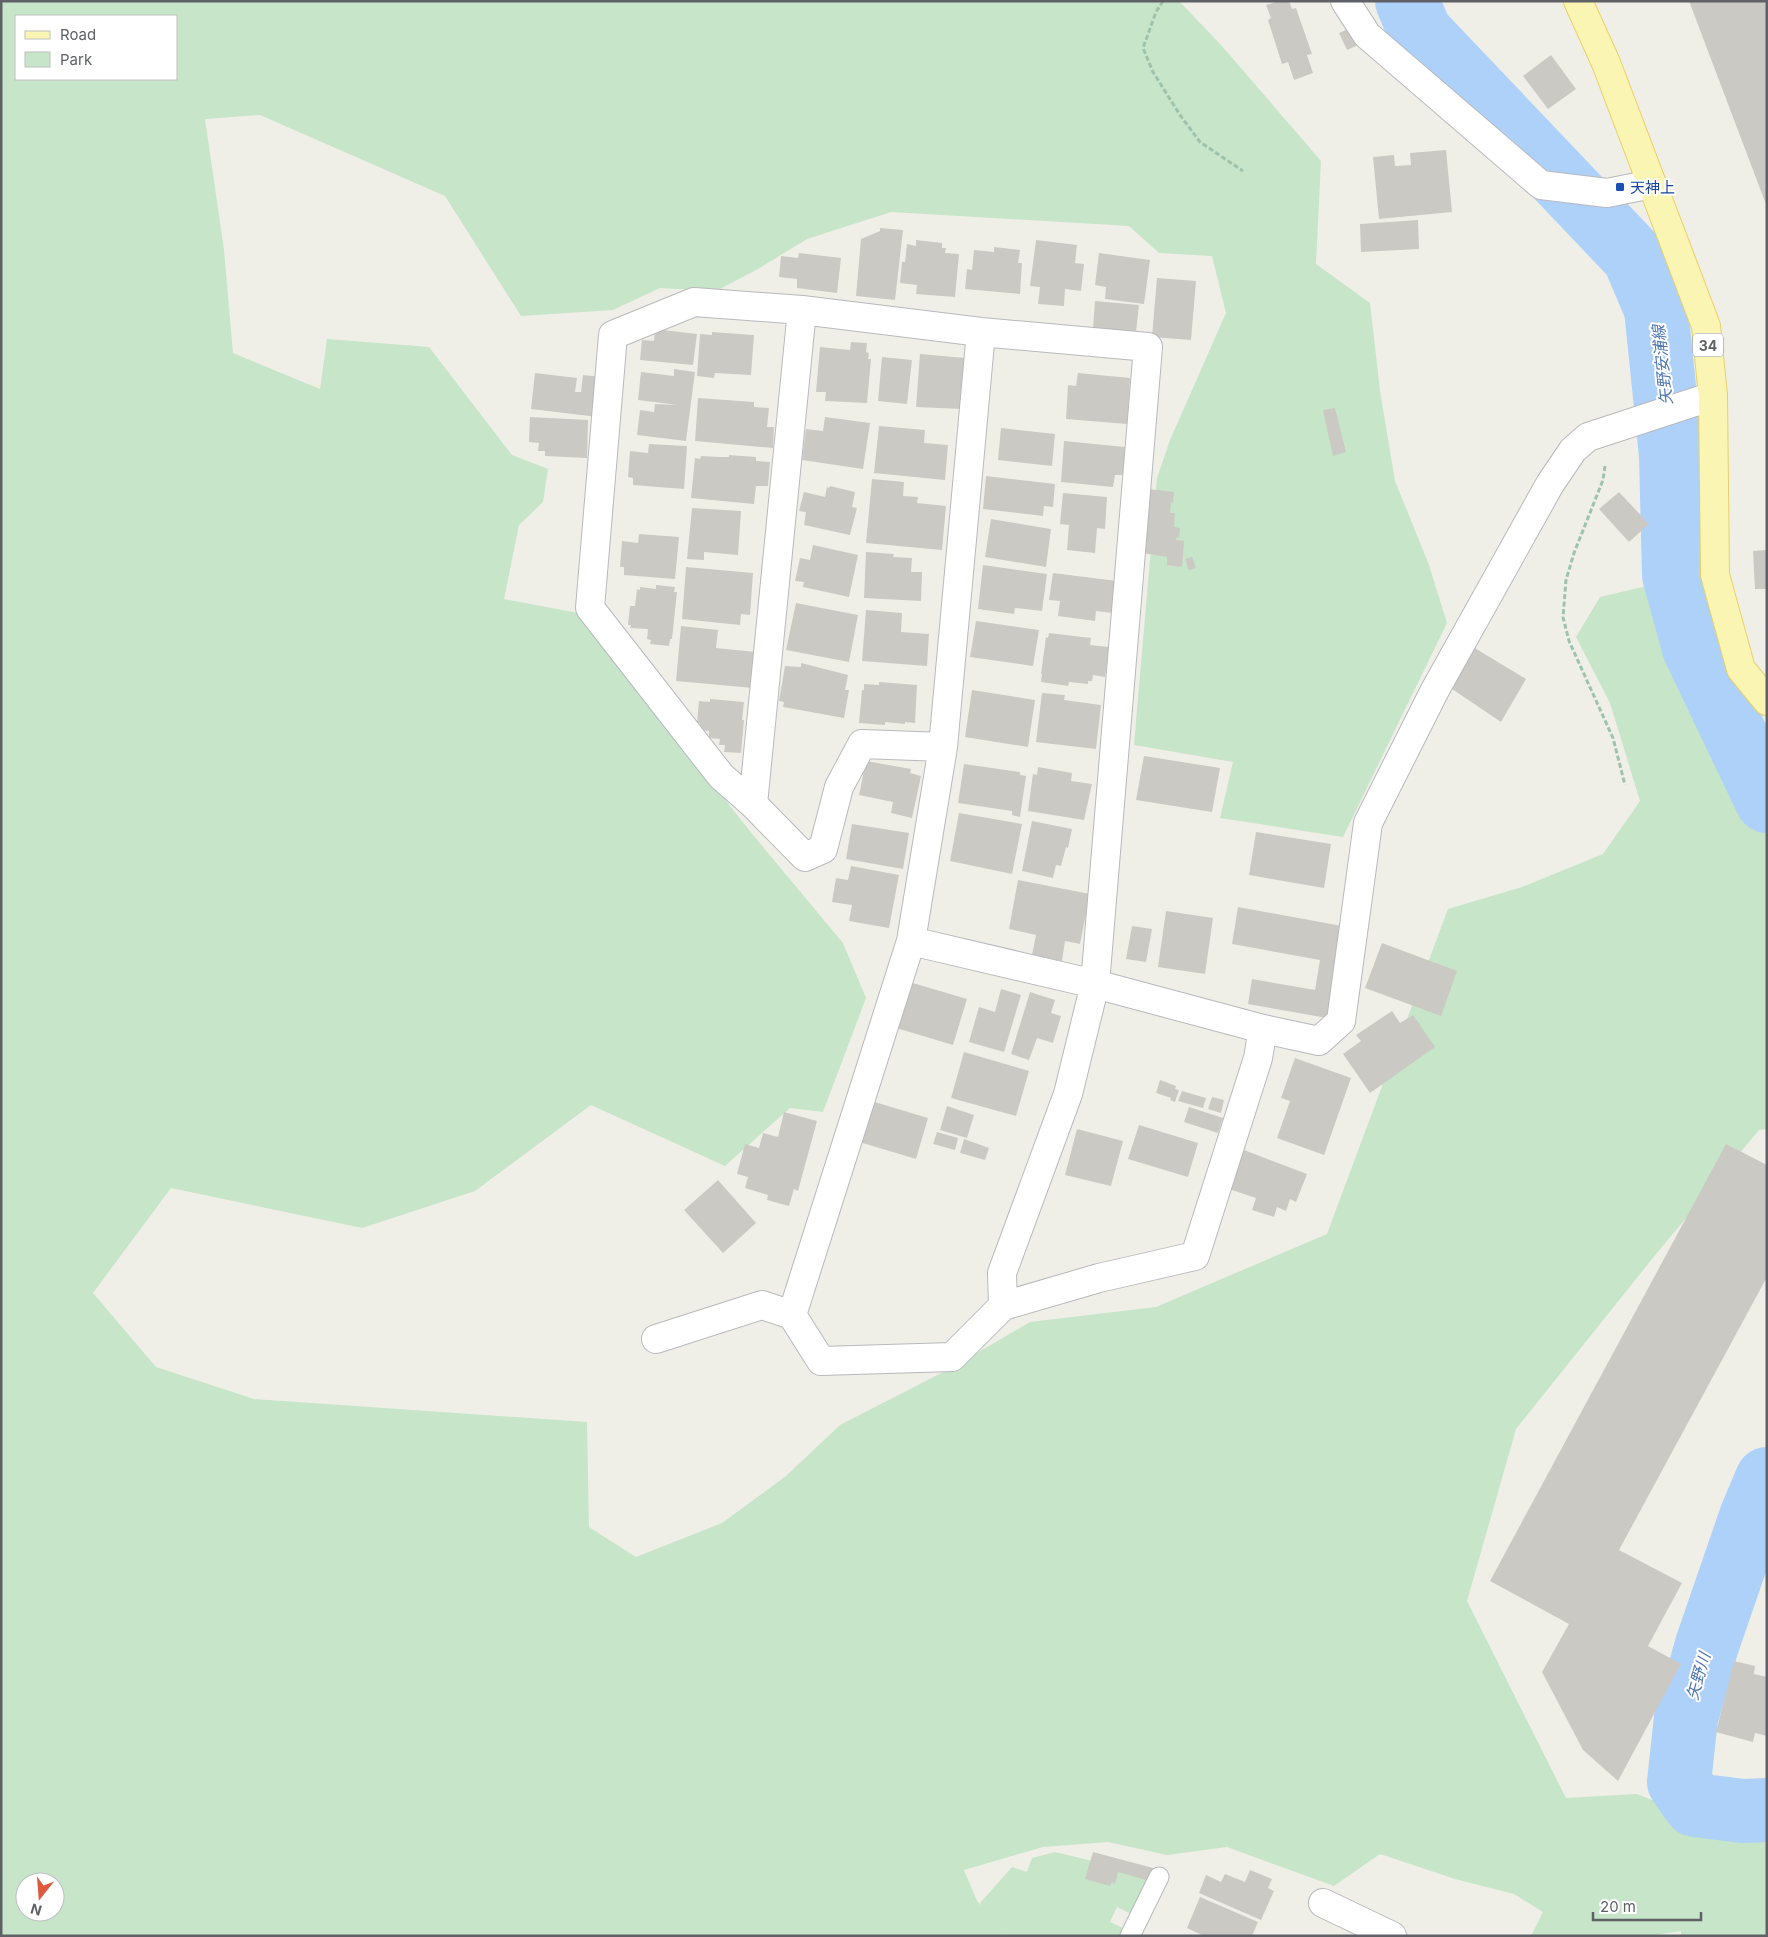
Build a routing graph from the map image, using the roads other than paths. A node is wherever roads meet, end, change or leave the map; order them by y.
1 (1345, 1) edge
2 (1578, 1) edge
3 (1652, 184) junction
4 (802, 310) junction
5 (981, 332) junction
6 (1713, 396) junction
7 (1767, 701) edge
8 (943, 747) junction
9 (753, 804) junction
10 (911, 941) junction
11 (1095, 984) junction
12 (1263, 1029) junction
13 (1003, 1306) junction
14 (792, 1315) junction
15 (656, 1339) dead end
16 (1159, 1877) dead end
17 (1323, 1903) dead end
18 (1130, 1936) edge
19 (1392, 1936) edge

1 - 3 street
2 - 3 main road, 34
3 - 6 main road, 34
4 - 5 street
4 - 9 street
4 - 9 street
5 - 8 street
5 - 11 street
6 - 7 main road, 34
6 - 12 street
8 - 9 street
8 - 10 street
10 - 11 street
10 - 14 street
11 - 12 street
11 - 13 street
12 - 13 street
13 - 14 street
14 - 15 street
16 - 18 lane
17 - 19 street

